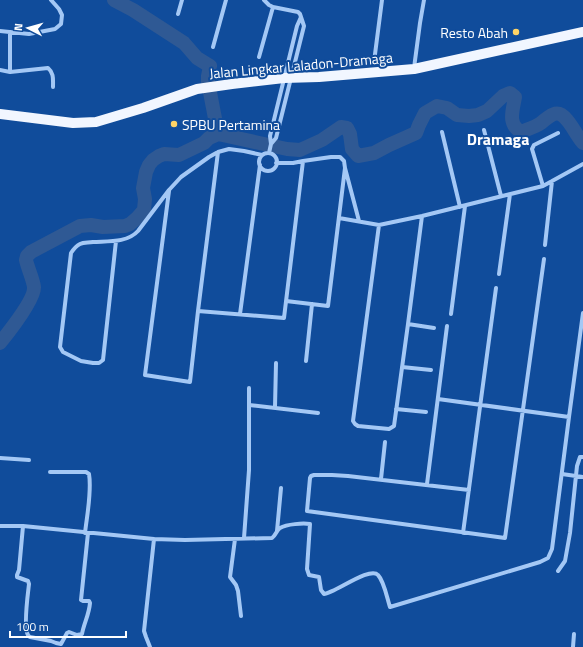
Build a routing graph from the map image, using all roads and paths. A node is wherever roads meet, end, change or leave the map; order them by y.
1 (51, 0) edge
2 (182, 0) edge
3 (226, 0) edge
4 (264, 0) edge
5 (382, 0) edge
6 (424, 0) edge
7 (273, 7) junction
8 (178, 14) dead end
9 (0, 31) edge
10 (10, 32) junction
11 (583, 32) edge
12 (213, 47) dead end
13 (259, 57) dead end
14 (374, 62) dead end
15 (414, 69) junction
16 (0, 70) edge
17 (10, 72) junction
18 (288, 78) junction
19 (53, 87) dead end
20 (0, 114) edge
21 (484, 130) dead end
22 (442, 132) dead end
23 (558, 133) dead end
24 (270, 148) junction
25 (218, 152) junction
26 (261, 157) junction
27 (303, 161) junction
28 (276, 163) junction
29 (583, 164) edge
30 (261, 167) junction
31 (576, 167) junction
32 (345, 168) junction
33 (583, 169) edge
34 (552, 181) junction
35 (543, 186) junction
36 (169, 190) junction
37 (510, 194) junction
38 (501, 196) junction
39 (465, 206) junction
40 (460, 207) junction
41 (422, 216) junction
42 (338, 218) junction
43 (360, 221) junction
44 (379, 225) junction
45 (116, 241) junction
46 (545, 245) dead end
47 (544, 260) dead end
48 (499, 274) dead end
49 (496, 288) dead end
50 (286, 301) junction
51 (312, 304) junction
52 (198, 311) junction
53 (583, 313) edge
54 (240, 314) junction
55 (451, 314) dead end
56 (408, 324) junction
57 (447, 326) dead end
58 (434, 328) dead end
59 (306, 361) dead end
60 (276, 363) dead end
61 (402, 367) junction
62 (431, 370) dead end
63 (249, 388) dead end
64 (438, 399) junction
65 (249, 404) junction
66 (480, 405) junction
67 (275, 407) junction
68 (396, 409) junction
69 (523, 411) junction
70 (426, 412) dead end
71 (318, 413) dead end
72 (569, 417) junction
73 (385, 442) dead end
74 (583, 457) edge
75 (0, 458) edge
76 (29, 460) dead end
77 (50, 472) dead end
78 (562, 474) junction
79 (577, 476) junction
80 (583, 477) edge
81 (381, 479) junction
82 (426, 484) junction
83 (281, 488) dead end
84 (469, 490) junction
85 (0, 526) edge
86 (23, 526) junction
87 (277, 531) junction
88 (86, 533) junction
89 (463, 533) junction
90 (244, 538) junction
91 (154, 539) junction
92 (235, 539) junction
93 (558, 571) dead end
94 (241, 616) dead end
95 (574, 634) dead end
96 (150, 647) edge
97 (574, 647) edge

1 - 10 street
2 - 8 street
3 - 12 street
4 - 7 street
5 - 14 street
6 - 15 street
7 - 13 street
7 - 18 street
9 - 10 street
10 - 17 street
11 - 15 main road, Jalan Lingkar Laladon-Dramaga
15 - 18 main road, Jalan Lingkar Laladon-Dramaga
16 - 17 street
17 - 19 street
18 - 20 main road, Jalan Lingkar Laladon-Dramaga
18 - 24 street
21 - 38 street
22 - 40 street
23 - 35 street
24 - 26 street
24 - 28 street
25 - 26 street
25 - 36 street
25 - 52 street
26 - 30 street
27 - 28 street
27 - 32 street
27 - 50 street
28 - 30 street
29 - 31 street
30 - 54 street
31 - 33 street
31 - 34 street
32 - 42 street
32 - 43 street
34 - 35 street
34 - 46 street
35 - 37 street
36 - 45 street
36 - 52 street
37 - 38 street
37 - 48 street
38 - 39 street
39 - 40 street
39 - 55 street
40 - 41 street
41 - 44 street
41 - 56 street
42 - 43 street
42 - 51 street
43 - 44 street
44 - 68 street
45 - 45 street
47 - 69 street
49 - 66 street
50 - 51 street
50 - 54 street
51 - 59 street
52 - 54 street
53 - 72 street
56 - 58 street
56 - 61 street
57 - 64 street
60 - 67 street
61 - 62 street
61 - 68 street
63 - 65 street
64 - 66 street
64 - 82 street
65 - 67 street
65 - 90 street
66 - 69 street
66 - 84 street
67 - 71 street
68 - 70 street
69 - 72 street
69 - 89 street
72 - 78 street
73 - 81 street
74 - 79 street
75 - 76 street
77 - 88 street
78 - 79 street
78 - 87 street
79 - 80 street
79 - 93 street
81 - 82 street
81 - 89 street
82 - 84 street
83 - 87 street
84 - 89 street
85 - 86 street
86 - 88 street
86 - 88 street
87 - 90 street
88 - 91 street
90 - 92 street
91 - 92 street
91 - 96 street
92 - 94 street
95 - 97 street

